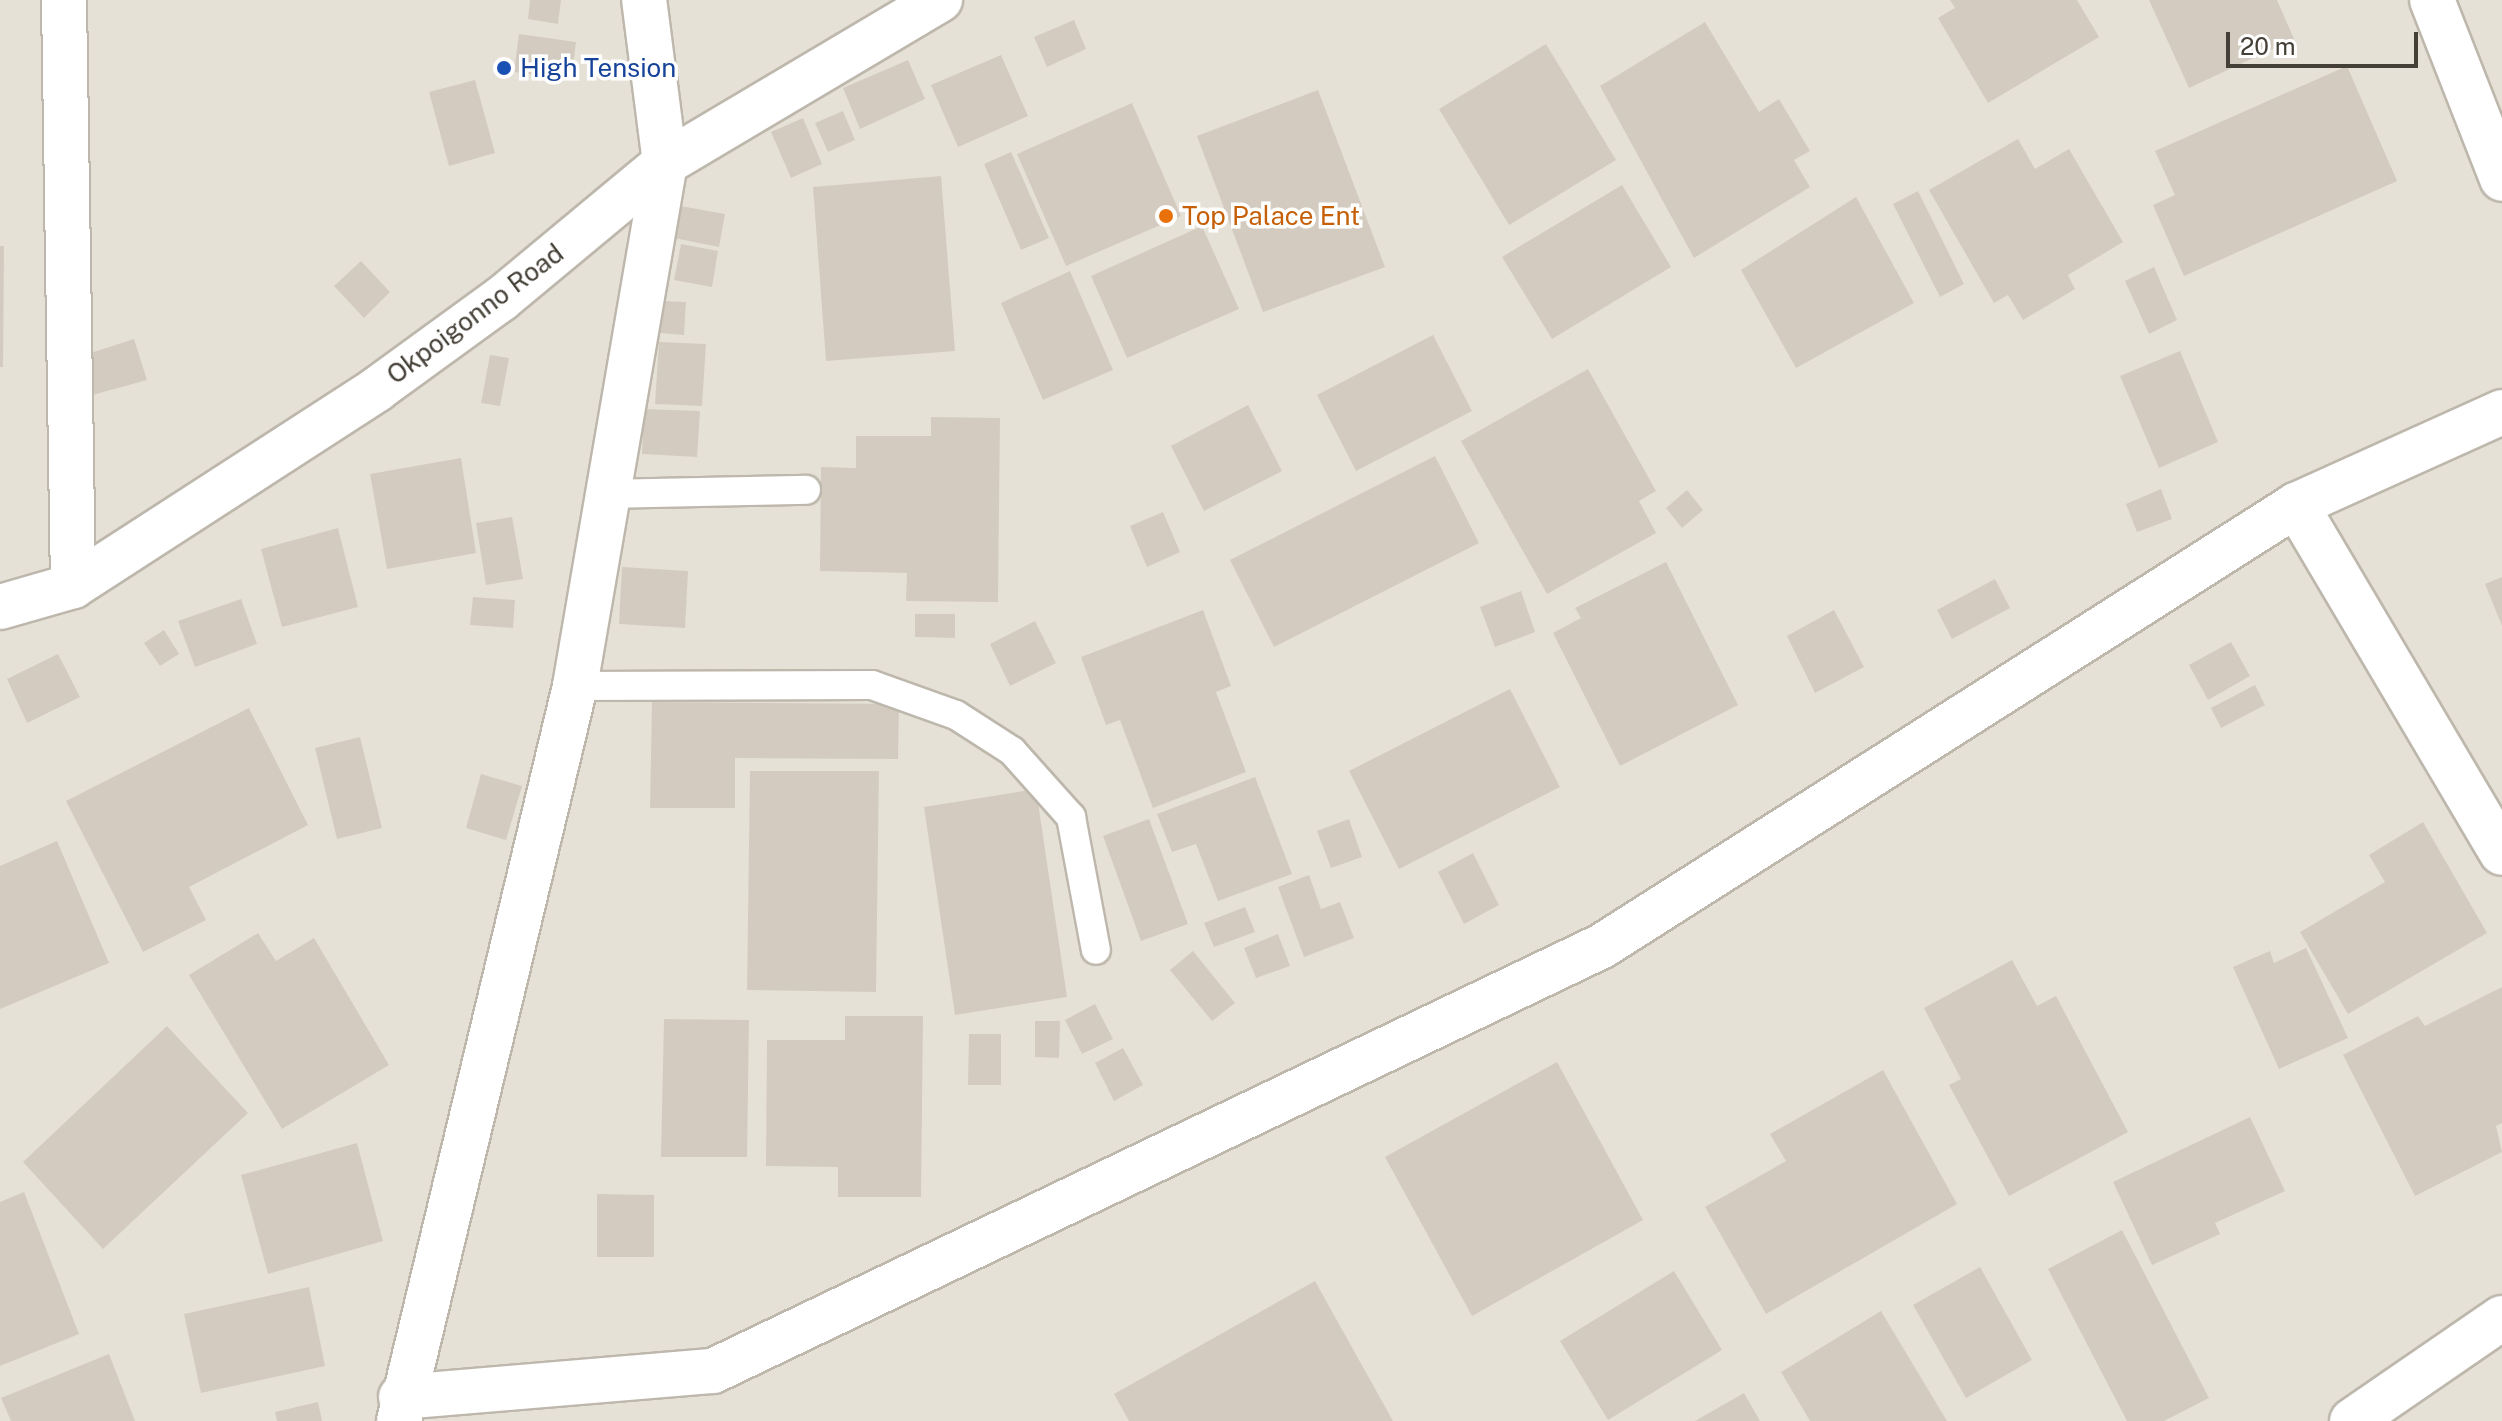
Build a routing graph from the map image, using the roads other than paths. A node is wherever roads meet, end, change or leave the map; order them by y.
1 (64, 0) edge
2 (644, 0) edge
3 (940, 0) edge
4 (2432, 0) edge
5 (665, 163) junction
6 (2502, 179) edge
7 (2502, 412) edge
8 (806, 490) dead end
9 (607, 494) junction
10 (2296, 505) junction
11 (73, 586) junction
12 (0, 607) edge
13 (575, 686) junction
14 (2502, 853) edge
15 (1096, 950) dead end
16 (2502, 1318) edge
17 (400, 1409) edge
18 (2352, 1421) edge

1 - 11 street
2 - 5 street
3 - 5 street, Okpoigonno Road
4 - 6 street
5 - 9 street
5 - 11 street, Okpoigonno Road
7 - 10 street
8 - 9 lane
9 - 13 street
10 - 14 street
10 - 17 street
11 - 12 street, Okpoigonno Road
13 - 15 lane
13 - 17 street
16 - 18 street

